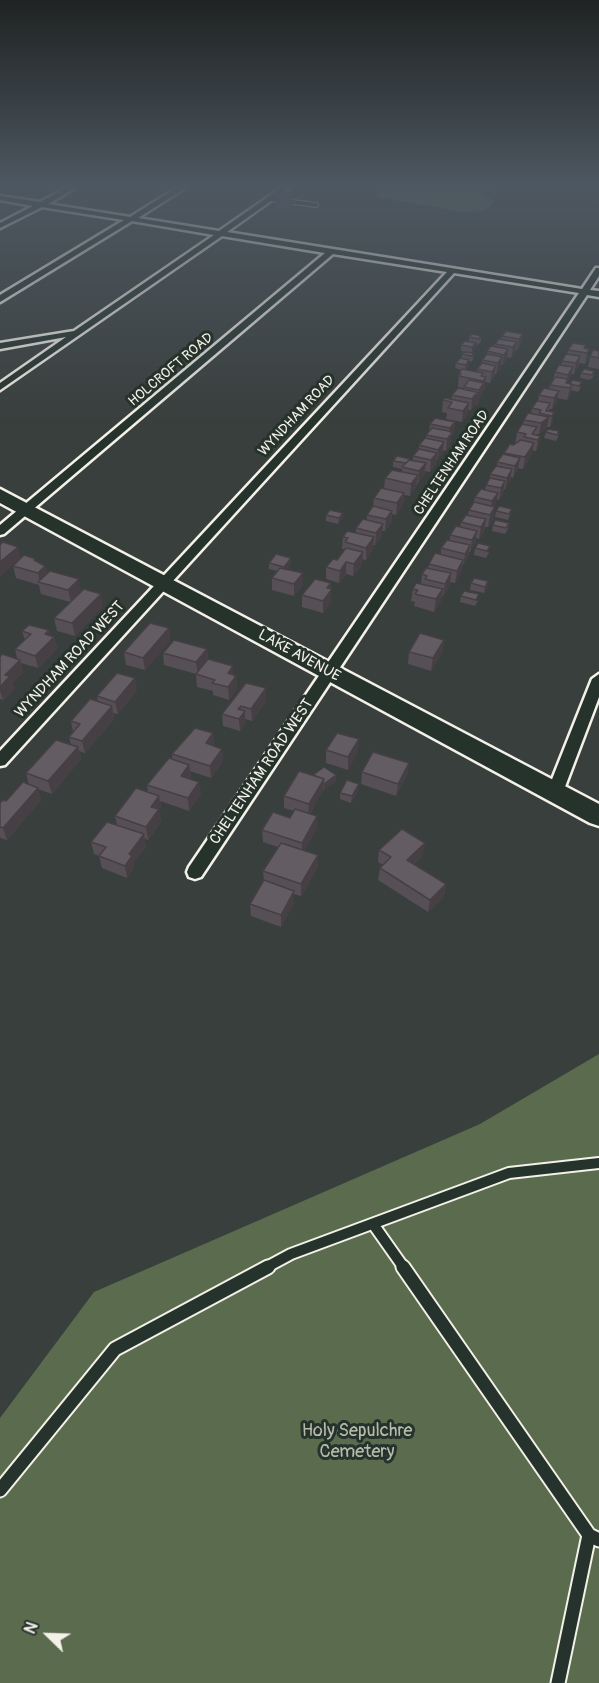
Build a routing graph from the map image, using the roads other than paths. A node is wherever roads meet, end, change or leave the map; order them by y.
1 (53, 267) edge
2 (172, 267) edge
3 (314, 267) edge
4 (425, 267) edge
5 (599, 270) edge
6 (452, 271) junction
7 (585, 291) junction
8 (599, 294) edge
9 (0, 299) edge
10 (78, 331) junction
11 (22, 343) junction
12 (0, 346) edge
13 (48, 353) junction
14 (0, 387) edge
15 (0, 495) edge
16 (26, 509) junction
17 (0, 531) edge
18 (164, 582) junction
19 (329, 672) junction
20 (599, 679) edge
21 (0, 761) edge
22 (555, 792) junction
23 (599, 816) edge
24 (195, 872) dead end
25 (599, 1163) edge
26 (373, 1224) junction
27 (0, 1490) edge
28 (594, 1537) edge
29 (558, 1683) edge

1 - 9 street
2 - 10 street
3 - 16 street, HOLCROFT ROAD
4 - 6 street
5 - 7 street, CHELTENHAM ROAD
6 - 7 street
6 - 18 street, WYNDHAM ROAD
7 - 8 street
7 - 19 street, CHELTENHAM ROAD
10 - 11 street
10 - 13 street
11 - 12 street
11 - 13 street
13 - 14 street
15 - 16 main road, LAKE AVENUE
16 - 17 street, HOLCROFT ROAD
16 - 18 main road, LAKE AVENUE
18 - 19 main road, LAKE AVENUE
18 - 21 street, WYNDHAM ROAD WEST
19 - 22 main road, LAKE AVENUE
19 - 24 street, CHELTENHAM ROAD WEST
20 - 22 street
22 - 23 main road, LAKE AVENUE
25 - 26 lane
26 - 27 lane
26 - 28 lane
28 - 29 lane

